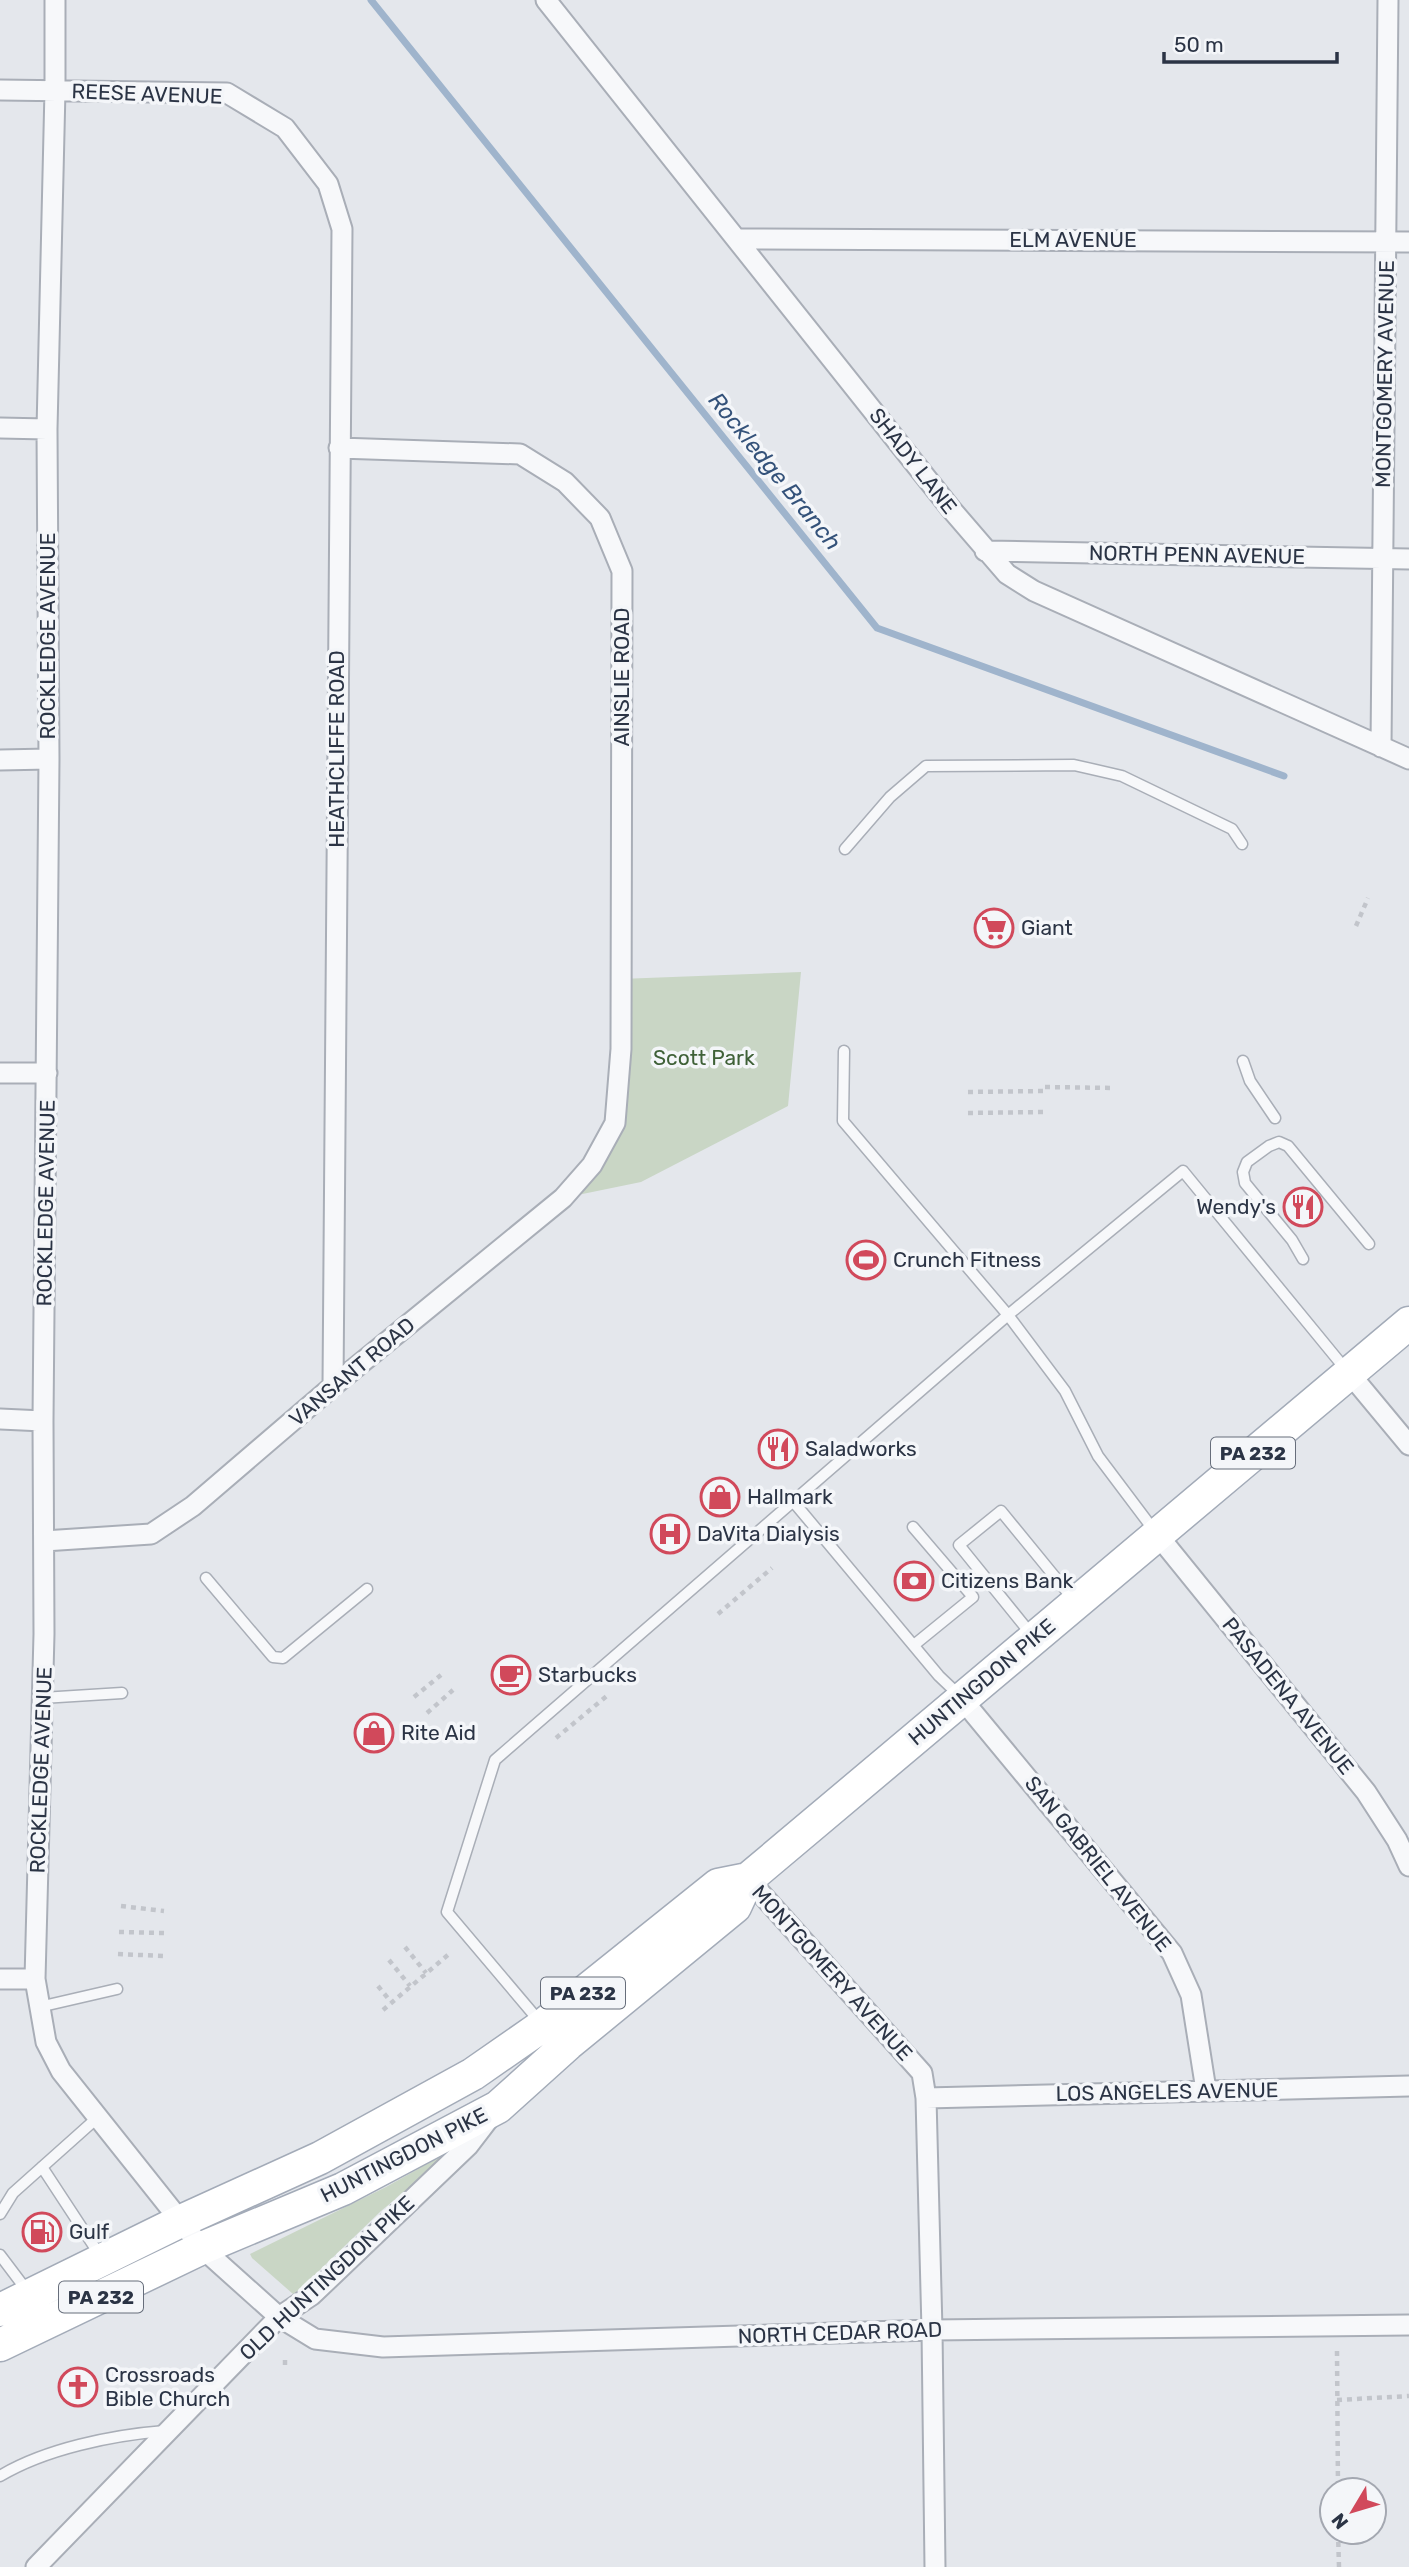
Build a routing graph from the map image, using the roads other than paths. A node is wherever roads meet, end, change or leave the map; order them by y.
1 (55, 0) edge
2 (546, 0) edge
3 (1388, 0) edge
4 (0, 90) edge
5 (55, 90) junction
6 (285, 128) joint
7 (737, 239) junction
8 (1387, 242) junction
9 (1409, 242) edge
10 (0, 428) edge
11 (47, 429) junction
12 (339, 448) junction
13 (985, 551) junction
14 (1383, 559) junction
15 (1409, 559) edge
16 (1381, 747) junction
17 (49, 759) junction
18 (1409, 759) edge
19 (0, 760) edge
20 (1242, 844) dead end
21 (845, 849) dead end
22 (844, 1051) dead end
23 (1243, 1061) dead end
24 (0, 1073) edge
25 (47, 1073) junction
26 (1275, 1118) dead end
27 (615, 1123) joint
28 (1369, 1244) dead end
29 (1303, 1259) dead end
30 (1008, 1315) junction
31 (1409, 1323) edge
32 (1350, 1374) junction
33 (333, 1387) junction
34 (0, 1419) edge
35 (43, 1421) junction
36 (1409, 1446) edge
37 (792, 1500) junction
38 (914, 1527) dead end
39 (1156, 1533) junction
40 (44, 1541) junction
41 (206, 1578) dead end
42 (367, 1589) dead end
43 (1076, 1603) junction
44 (1034, 1637) junction
45 (914, 1645) junction
46 (122, 1693) dead end
47 (42, 1698) junction
48 (961, 1698) junction
49 (1409, 1866) edge
50 (748, 1879) junction
51 (0, 1979) edge
52 (35, 1979) junction
53 (117, 1989) dead end
54 (39, 2007) junction
55 (542, 2025) junction
56 (1409, 2086) edge
57 (1206, 2090) junction
58 (926, 2098) junction
59 (498, 2107) junction
60 (97, 2118) junction
61 (42, 2167) junction
62 (0, 2214) edge
63 (179, 2222) junction
64 (202, 2248) junction
65 (0, 2255) edge
66 (103, 2260) junction
67 (30, 2295) junction
68 (0, 2310) edge
69 (279, 2317) junction
70 (1409, 2325) edge
71 (932, 2330) junction
72 (0, 2345) edge
73 (169, 2431) junction
74 (0, 2476) edge
75 (36, 2567) edge
76 (935, 2567) edge

1 - 5 street, ROCKLEDGE AVENUE
2 - 7 street, SHADY LANE
3 - 8 street, MONTGOMERY AVENUE
4 - 5 street, REESE AVENUE
5 - 6 street, REESE AVENUE
5 - 11 street, ROCKLEDGE AVENUE
6 - 12 street, HEATHCLIFFE ROAD
7 - 8 street, ELM AVENUE
7 - 13 street, SHADY LANE
8 - 9 street, ELM AVENUE
8 - 14 street, MONTGOMERY AVENUE
10 - 11 street
11 - 17 street, ROCKLEDGE AVENUE
12 - 27 street, AINSLIE ROAD
12 - 33 street, HEATHCLIFFE ROAD
13 - 14 street, NORTH PENN AVENUE
13 - 16 street, SHADY LANE
14 - 15 street, NORTH PENN AVENUE
14 - 16 street, MONTGOMERY AVENUE
16 - 18 street, SHADY LANE
17 - 19 street
17 - 25 street, ROCKLEDGE AVENUE
20 - 21 lane
22 - 30 lane
23 - 26 lane
24 - 25 street
25 - 35 street, ROCKLEDGE AVENUE
27 - 33 street, VANSANT ROAD
28 - 29 lane
30 - 32 lane
30 - 37 lane
30 - 39 lane
31 - 32 main road, HUNTINGDON PIKE / PA 232
32 - 36 street
32 - 39 main road, HUNTINGDON PIKE / PA 232
33 - 40 street, VANSANT ROAD
34 - 35 street
35 - 40 street, ROCKLEDGE AVENUE
37 - 45 lane
37 - 55 lane
38 - 45 lane
39 - 43 main road, HUNTINGDON PIKE / PA 232
39 - 49 street, PASADENA AVENUE
40 - 47 street, ROCKLEDGE AVENUE
41 - 42 lane
43 - 44 main road, HUNTINGDON PIKE / PA 232
43 - 44 lane
44 - 48 main road, HUNTINGDON PIKE / PA 232
45 - 48 lane
46 - 47 lane
47 - 52 street, ROCKLEDGE AVENUE
48 - 50 main road, HUNTINGDON PIKE / PA 232
48 - 57 street, SAN GABRIEL AVENUE
50 - 55 main road, HUNTINGDON PIKE / PA 232
50 - 58 street, MONTGOMERY AVENUE
50 - 59 main road, HUNTINGDON PIKE / PA 232
51 - 52 street
52 - 54 street, ROCKLEDGE AVENUE
53 - 54 lane
54 - 60 street, ROCKLEDGE AVENUE
55 - 63 main road, HUNTINGDON PIKE / PA 232
56 - 57 street, LOS ANGELES AVENUE
57 - 58 street, LOS ANGELES AVENUE
58 - 71 street, MONTGOMERY AVENUE
59 - 64 main road, HUNTINGDON PIKE / PA 232
59 - 69 street, OLD HUNTINGDON PIKE
60 - 61 lane
60 - 63 street, ROCKLEDGE AVENUE
61 - 62 lane
61 - 66 lane
63 - 64 street, ROCKLEDGE AVENUE
63 - 66 main road, HUNTINGDON PIKE / PA 232
64 - 69 street, ROCKLEDGE AVENUE
64 - 72 main road, HUNTINGDON PIKE / PA 232
65 - 67 lane
66 - 67 main road, HUNTINGDON PIKE / PA 232
67 - 68 main road, HUNTINGDON PIKE / PA 232
69 - 71 street, NORTH CEDAR ROAD
69 - 73 street, OLD HUNTINGDON PIKE
70 - 71 street, NORTH CEDAR ROAD
71 - 76 street, MONTGOMERY AVENUE
73 - 74 lane
73 - 75 street, OLD HUNTINGDON PIKE

